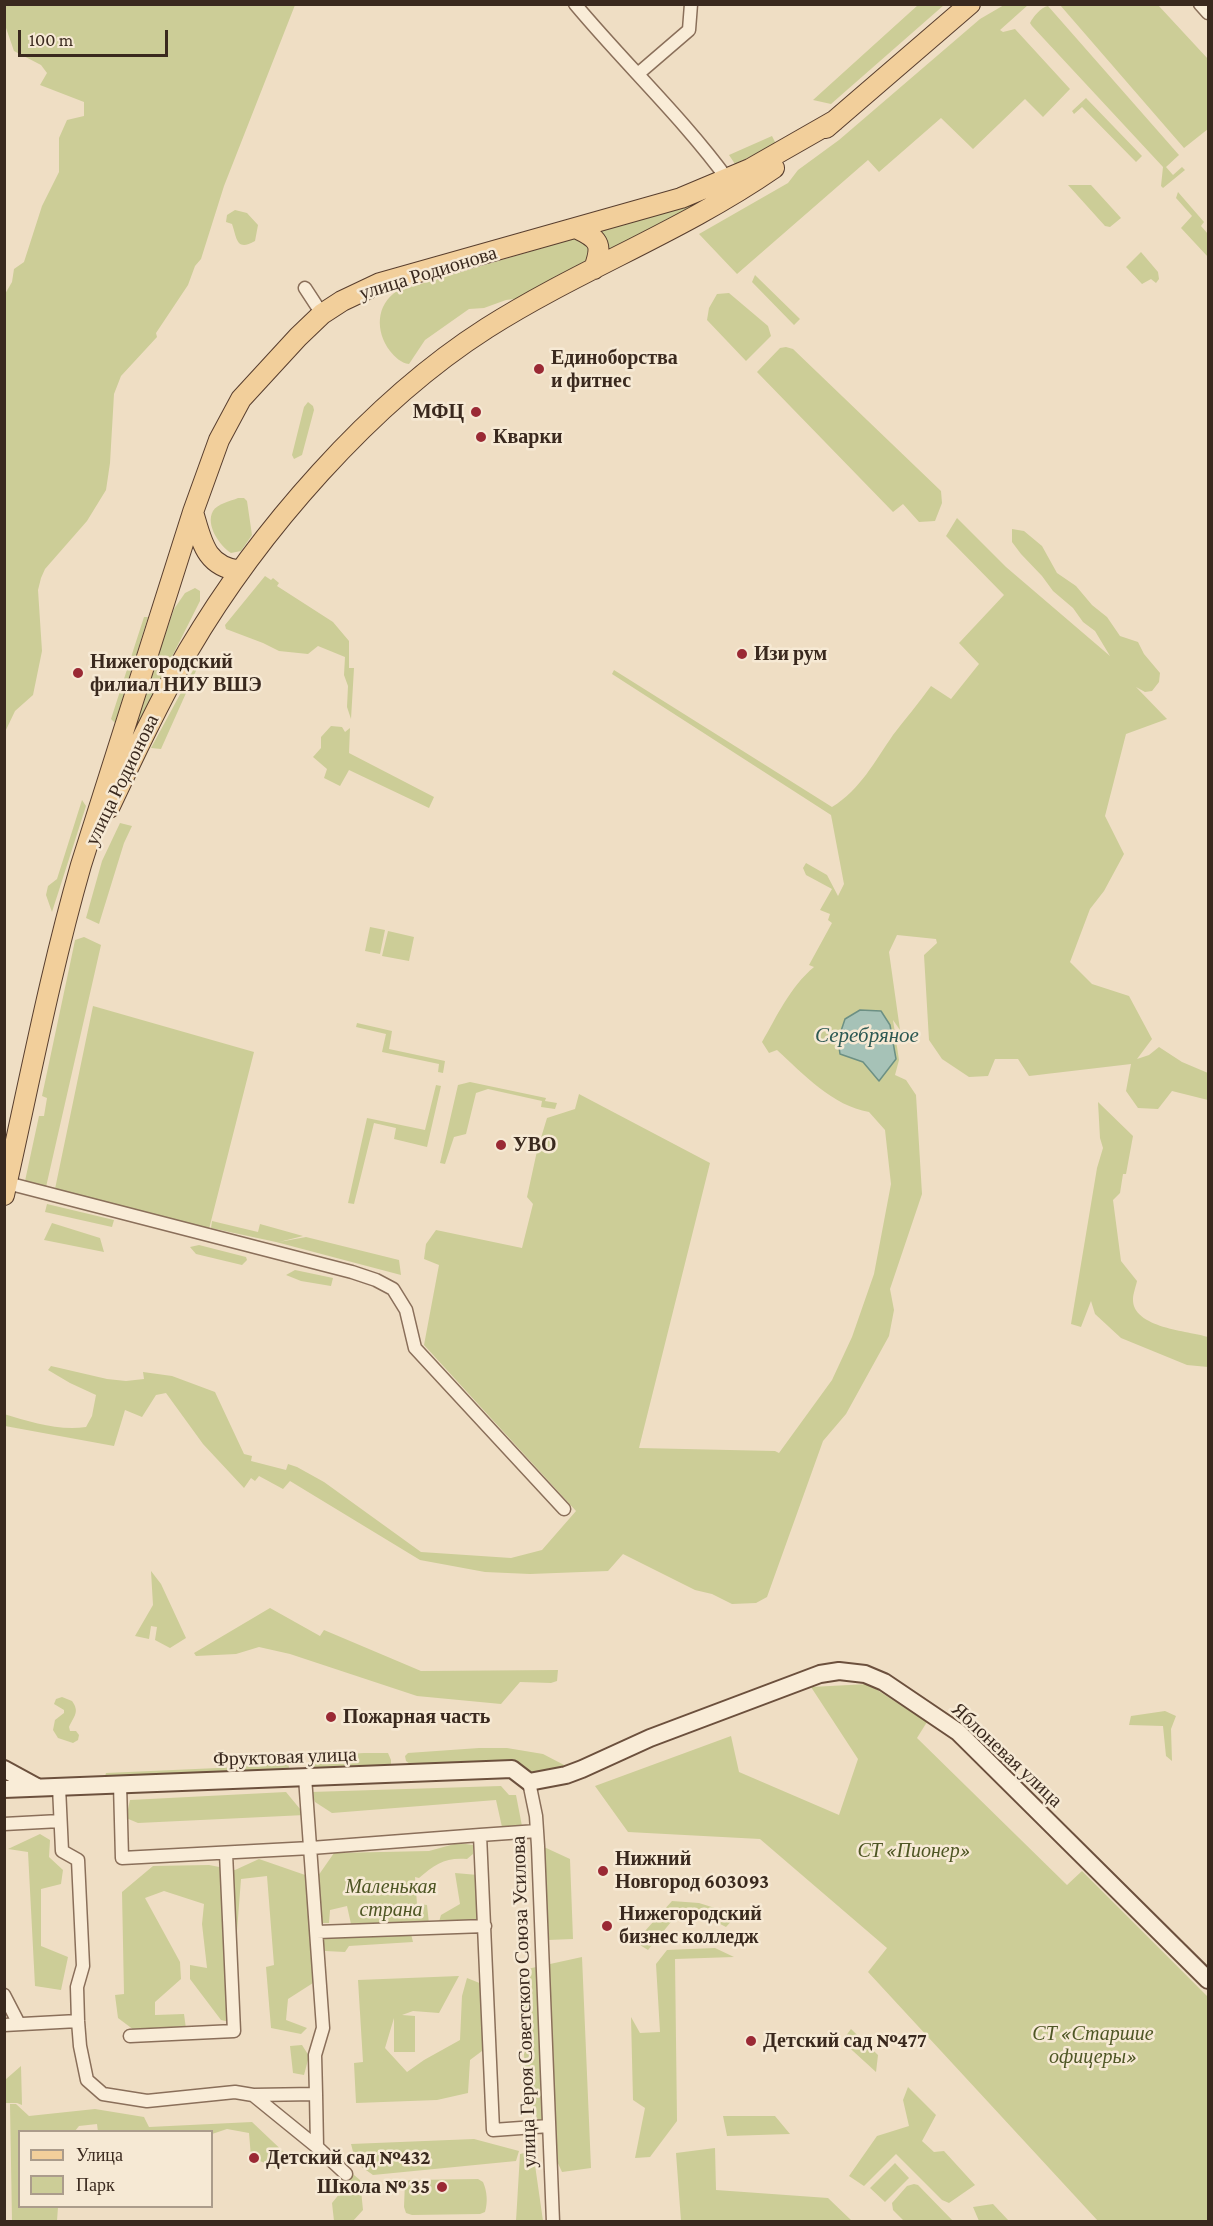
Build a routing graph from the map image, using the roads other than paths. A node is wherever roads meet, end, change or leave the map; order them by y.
1 (575, 4) edge
2 (691, 4) edge
3 (970, 4) edge
4 (1200, 4) edge
5 (1209, 13) edge
6 (639, 73) junction
7 (834, 121) junction
8 (728, 180) junction
9 (578, 229) junction
10 (594, 269) junction
11 (305, 288) dead end
12 (322, 314) junction
13 (193, 512) junction
14 (240, 571) junction
15 (81, 864) junction
16 (6, 1189) edge
17 (564, 1509) dead end
18 (4, 1769) edge
19 (305, 1777) junction
20 (529, 1782) junction
21 (4, 1783) edge
22 (120, 1784) junction
23 (59, 1787) junction
24 (38, 1788) junction
25 (4, 1789) edge
26 (60, 1821) junction
27 (4, 1824) edge
28 (537, 1831) junction
29 (480, 1835) junction
30 (311, 1848) junction
31 (226, 1853) junction
32 (485, 1926) junction
33 (317, 1932) junction
34 (1209, 1980) edge
35 (4, 1995) edge
36 (78, 2021) junction
37 (19, 2024) junction
38 (4, 2025) edge
39 (130, 2036) dead end
40 (316, 2094) junction
41 (253, 2095) junction
42 (549, 2126) junction
43 (317, 2147) junction
44 (346, 2174) dead end
45 (553, 2222) edge

1 - 6 street
2 - 6 street
3 - 7 main road, улица Родионова
4 - 5 street
6 - 8 street
7 - 8 main road, улица Родионова
7 - 10 main road, улица Родионова
8 - 9 main road, улица Родионова
9 - 10 main road
9 - 12 main road, улица Родионова
10 - 14 main road, улица Родионова
11 - 12 street
12 - 13 main road, улица Родионова
13 - 14 main road
13 - 15 main road, улица Родионова
14 - 15 main road, улица Родионова
15 - 16 main road, улица Родионова
16 - 17 street
18 - 21 street
18 - 24 street
19 - 20 street, Фруктовая улица
19 - 22 street, Фруктовая улица
19 - 30 street
20 - 28 street, улица Героя Советского Союза Усилова
20 - 34 street, Яблоневая улица
22 - 23 street, Фруктовая улица
22 - 31 street
23 - 24 street, Фруктовая улица
23 - 26 street
24 - 25 street, Фруктовая улица
26 - 27 street
26 - 36 street
28 - 29 street
28 - 42 street, улица Героя Советского Союза Усилова
29 - 30 street
29 - 32 street
30 - 31 street
30 - 33 street
31 - 39 street
32 - 33 street
32 - 42 street
33 - 40 street
35 - 37 street
36 - 37 street
36 - 41 street
37 - 38 street
40 - 41 street
40 - 43 street
41 - 43 street
42 - 45 street, улица Героя Советского Союза Усилова
43 - 44 street

